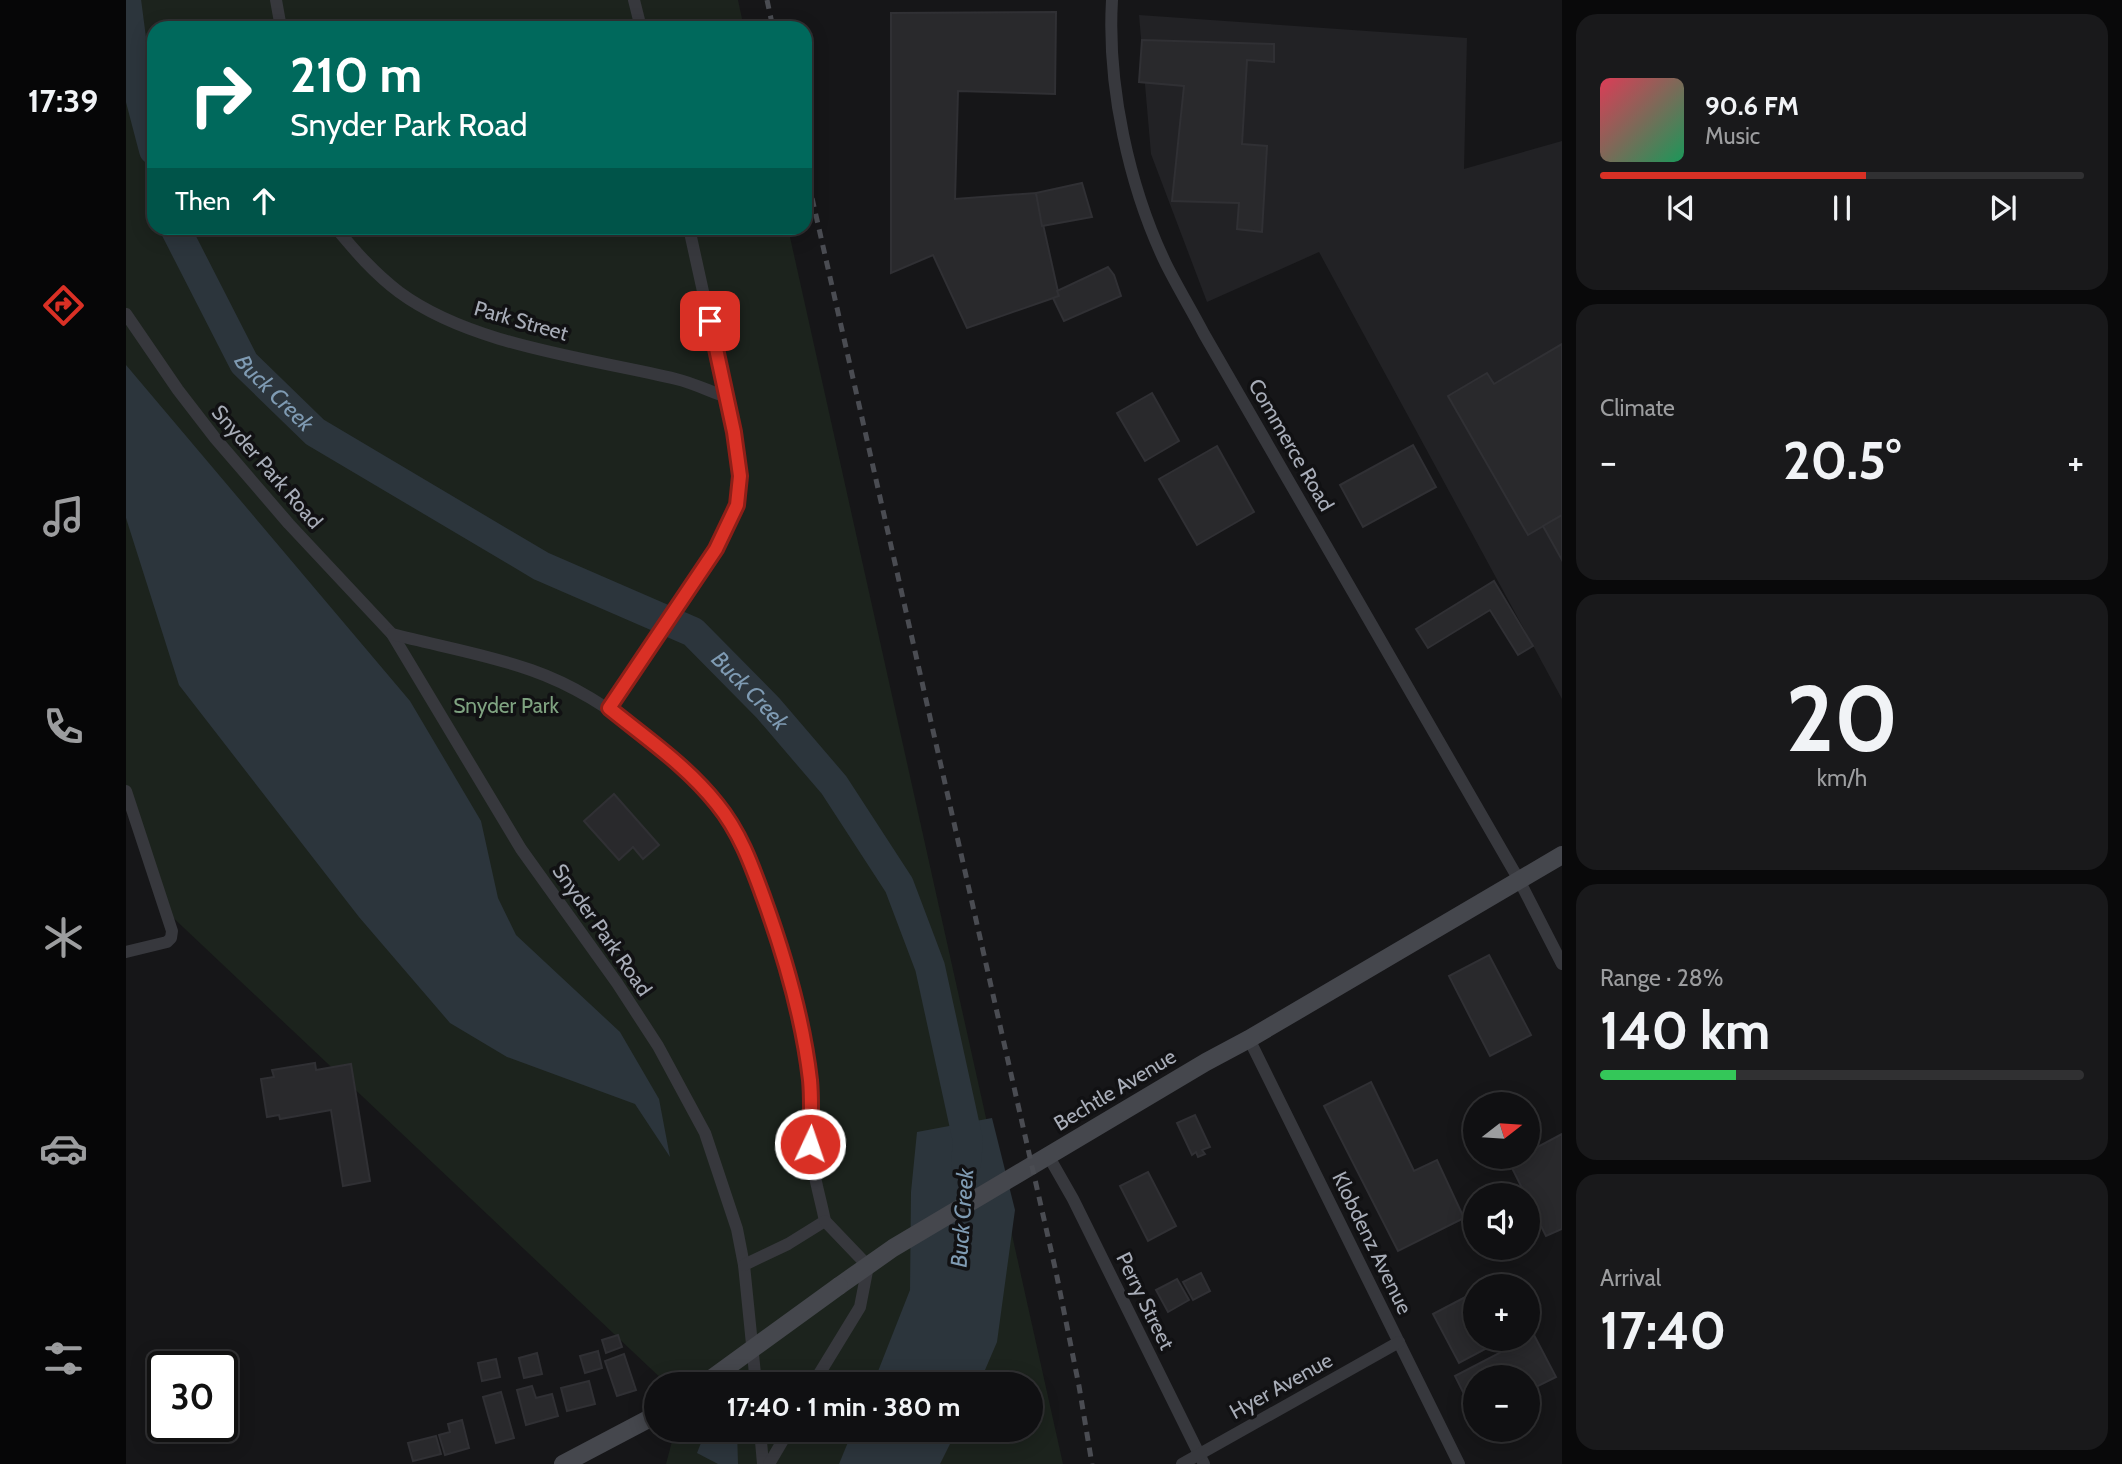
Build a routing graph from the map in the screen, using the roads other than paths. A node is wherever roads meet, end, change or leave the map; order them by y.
1 (276, 0) edge
2 (634, 0) edge
3 (1112, 0) edge
4 (280, 21) edge
5 (639, 21) edge
6 (342, 235) edge
7 (691, 235) edge
8 (126, 314) edge
9 (726, 397) junction
10 (392, 634) junction
11 (609, 708) junction
12 (126, 791) edge
13 (1562, 855) edge
14 (1519, 880) junction
15 (126, 953) edge
16 (1562, 964) edge
17 (1249, 1039) junction
18 (1049, 1157) junction
19 (825, 1221) junction
20 (744, 1265) junction
21 (868, 1266) junction
22 (1399, 1342) junction
23 (721, 1372) edge
24 (755, 1372) edge
25 (820, 1372) edge
26 (644, 1421) edge
27 (761, 1442) edge
28 (782, 1442) edge
29 (1202, 1459) edge
30 (563, 1464) edge
31 (763, 1464) edge
32 (769, 1464) edge
33 (1182, 1464) edge
34 (1459, 1464) edge

1 - 4 street
2 - 5 street
3 - 14 street, Commerce Road
6 - 9 street, Park Street
7 - 9 street
8 - 10 street, Snyder Park Road
9 - 11 street
10 - 11 street
10 - 20 street, Snyder Park Road
11 - 19 street
12 - 15 street
13 - 14 main road, Bechtle Avenue
14 - 16 street, Commerce Road
14 - 17 main road, Bechtle Avenue
17 - 18 main road, Bechtle Avenue
17 - 22 street, Klobdenz Avenue
18 - 21 main road, Bechtle Avenue
18 - 29 street, Perry Street
19 - 20 street
19 - 21 street
20 - 24 street, Snyder Park Road
21 - 23 main road, Bechtle Avenue, bridge
21 - 25 street
22 - 29 street, Hyer Avenue
22 - 34 street, Klobdenz Avenue
26 - 30 main road
27 - 31 street
28 - 32 street
29 - 33 street, Hyer Avenue

